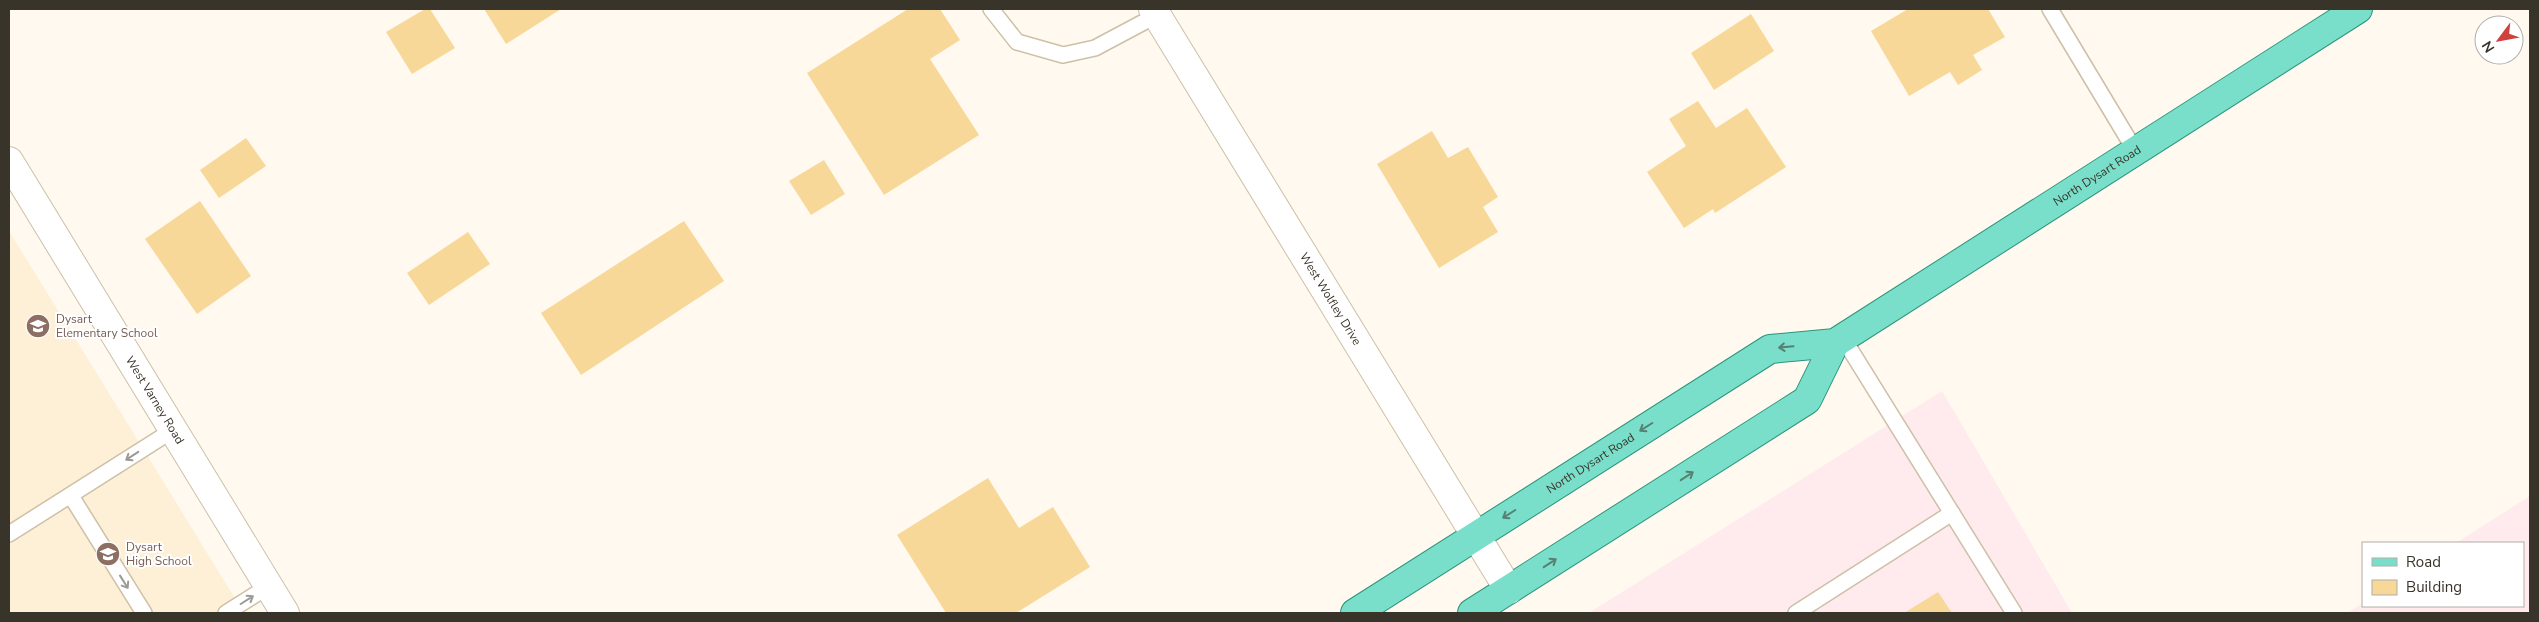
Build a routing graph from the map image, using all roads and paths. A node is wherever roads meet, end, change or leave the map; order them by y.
1 (991, 9) edge
2 (2050, 9) edge
3 (2358, 9) edge
4 (1155, 12) edge
5 (2136, 152) junction
6 (9, 161) edge
7 (1839, 341) junction
8 (173, 430) junction
9 (71, 496) junction
10 (1952, 513) junction
11 (9, 534) edge
12 (1475, 536) junction
13 (269, 586) junction
14 (1509, 590) junction
15 (144, 613) edge
16 (226, 613) edge
17 (285, 613) edge
18 (1355, 613) edge
19 (1472, 613) edge
20 (1796, 613) edge
21 (2014, 613) edge

1 - 4 lane
2 - 5 lane
3 - 5 main road, North Dysart Road
4 - 12 street, West Wolfley Drive
5 - 7 main road, North Dysart Road
6 - 8 street, West Varney Road
7 - 10 lane
7 -> 12 main road, North Dysart Road
14 -> 7 main road
8 -> 9 lane
8 - 13 street, West Varney Road
9 - 11 lane
9 -> 15 lane
10 - 20 lane
10 - 21 lane
12 - 14 street, West Wolfley Drive
12 - 18 main road, North Dysart Road
16 -> 13 lane
13 - 17 street, West Varney Road
14 - 19 main road

